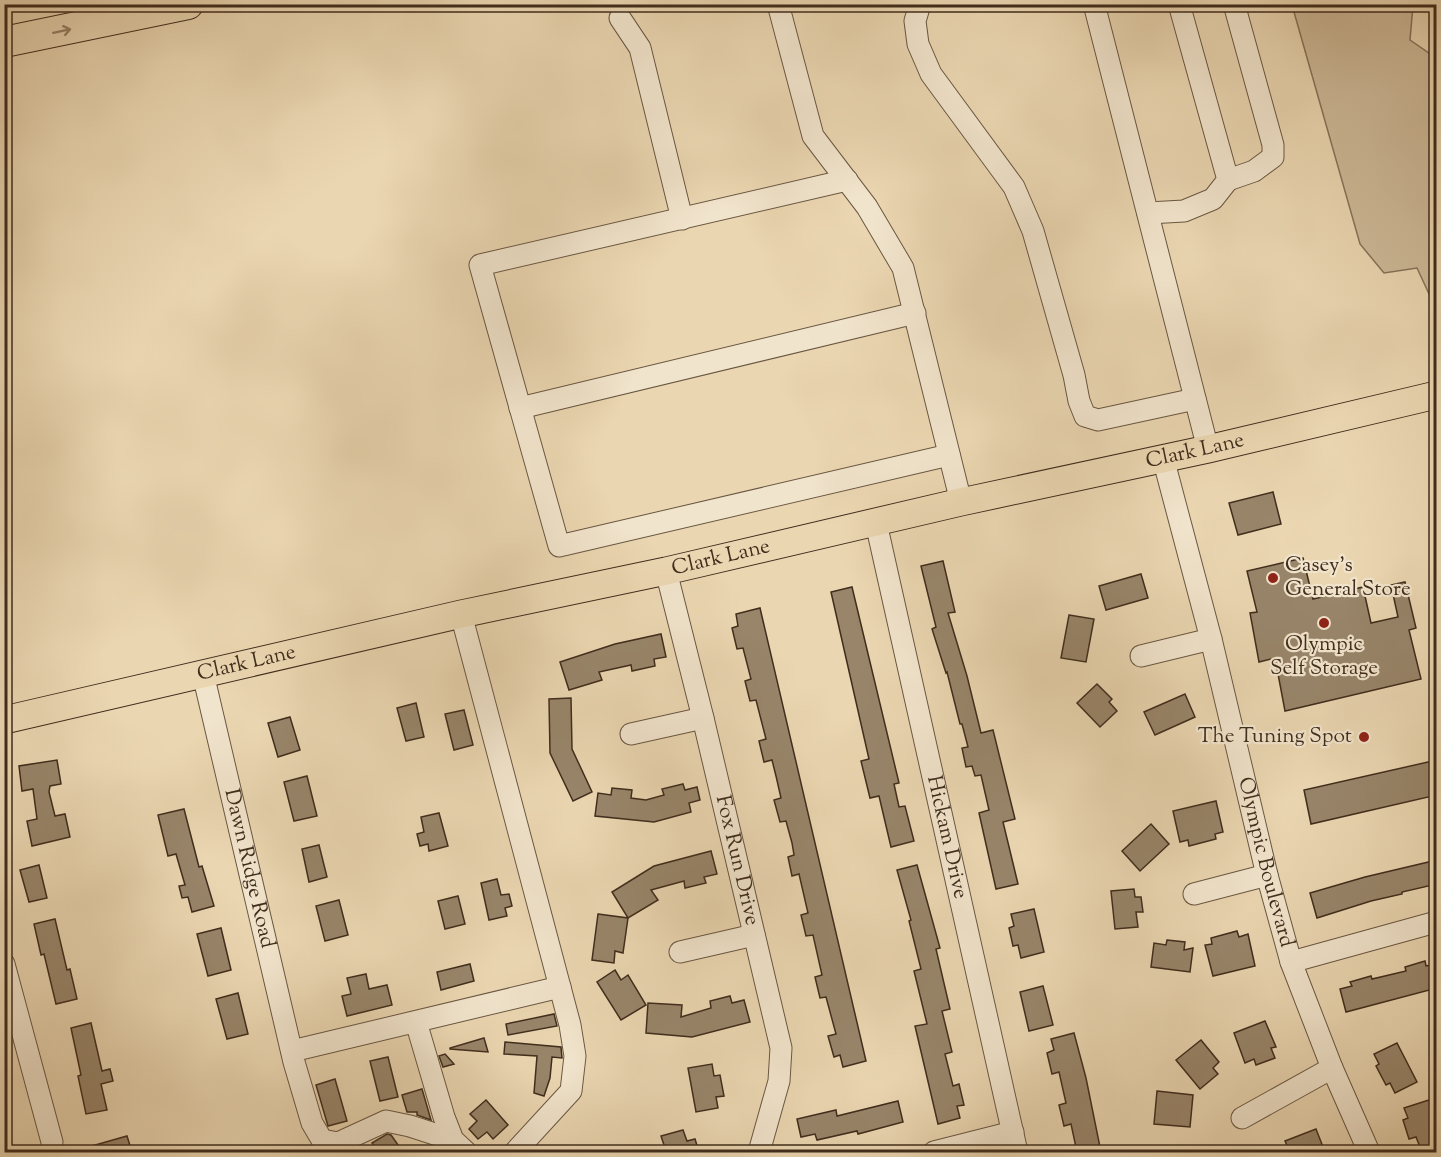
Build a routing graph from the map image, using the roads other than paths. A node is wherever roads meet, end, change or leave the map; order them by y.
1 (188, 4) edge
2 (778, 4) edge
3 (921, 4) edge
4 (1094, 4) edge
5 (1179, 4) edge
6 (1234, 4) edge
7 (620, 18) dead end
8 (4, 42) edge
9 (846, 180) junction
10 (1228, 180) junction
11 (1148, 213) junction
12 (682, 219) junction
13 (915, 313) junction
14 (1437, 395) edge
15 (1195, 399) junction
16 (520, 408) junction
17 (1208, 449) junction
18 (949, 455) junction
19 (1163, 458) junction
20 (961, 502) junction
21 (876, 523) junction
22 (666, 571) junction
23 (461, 614) junction
24 (1211, 639) junction
25 (1142, 656) dead end
26 (203, 674) junction
27 (703, 718) junction
28 (4, 720) edge
29 (631, 734) dead end
30 (1267, 875) junction
31 (1194, 894) dead end
32 (1437, 922) edge
33 (754, 935) junction
34 (680, 952) dead end
35 (1291, 962) junction
36 (4, 964) edge
37 (560, 987) junction
38 (12, 1016) edge
39 (416, 1022) junction
40 (293, 1057) junction
41 (1332, 1068) junction
42 (1242, 1119) dead end
43 (52, 1142) dead end
44 (1015, 1142) edge
45 (538, 1143) edge
46 (460, 1146) edge
47 (515, 1152) edge
48 (759, 1152) edge
49 (934, 1152) edge
50 (1369, 1152) edge

8 -> 1 highway
2 - 9 street
3 - 15 street
4 - 11 street
5 - 10 street
6 - 10 street
7 - 12 street
9 - 12 street
9 - 13 street
10 - 11 street
11 - 15 street
12 - 16 street
13 - 16 street
13 - 18 street
14 - 17 main road, Clark Lane
15 - 17 street
16 - 18 street
17 - 19 main road, Clark Lane
18 - 20 street
19 - 20 main road, Clark Lane
19 - 24 street, Olympic Boulevard
20 - 21 main road, Clark Lane
21 - 22 main road, Clark Lane
21 - 44 street, Hickam Drive
22 - 23 main road, Clark Lane
22 - 27 street, Fox Run Drive
23 - 26 main road, Clark Lane
23 - 37 street
24 - 25 street
24 - 30 street, Olympic Boulevard
26 - 28 main road, Clark Lane
26 - 40 street, Dawn Ridge Road
27 - 29 street
27 - 33 street, Fox Run Drive
30 - 31 street
30 - 35 street, Olympic Boulevard
32 - 35 street
33 - 34 street
33 - 48 street, Fox Run Drive
35 - 41 street, Olympic Boulevard
36 - 38 street
37 - 39 street
37 - 45 street
38 - 43 street
39 - 40 street
39 - 46 street
40 - 46 street, Dawn Ridge Road
41 - 42 street
41 - 50 street, Olympic Boulevard
44 - 49 street
45 - 47 street

